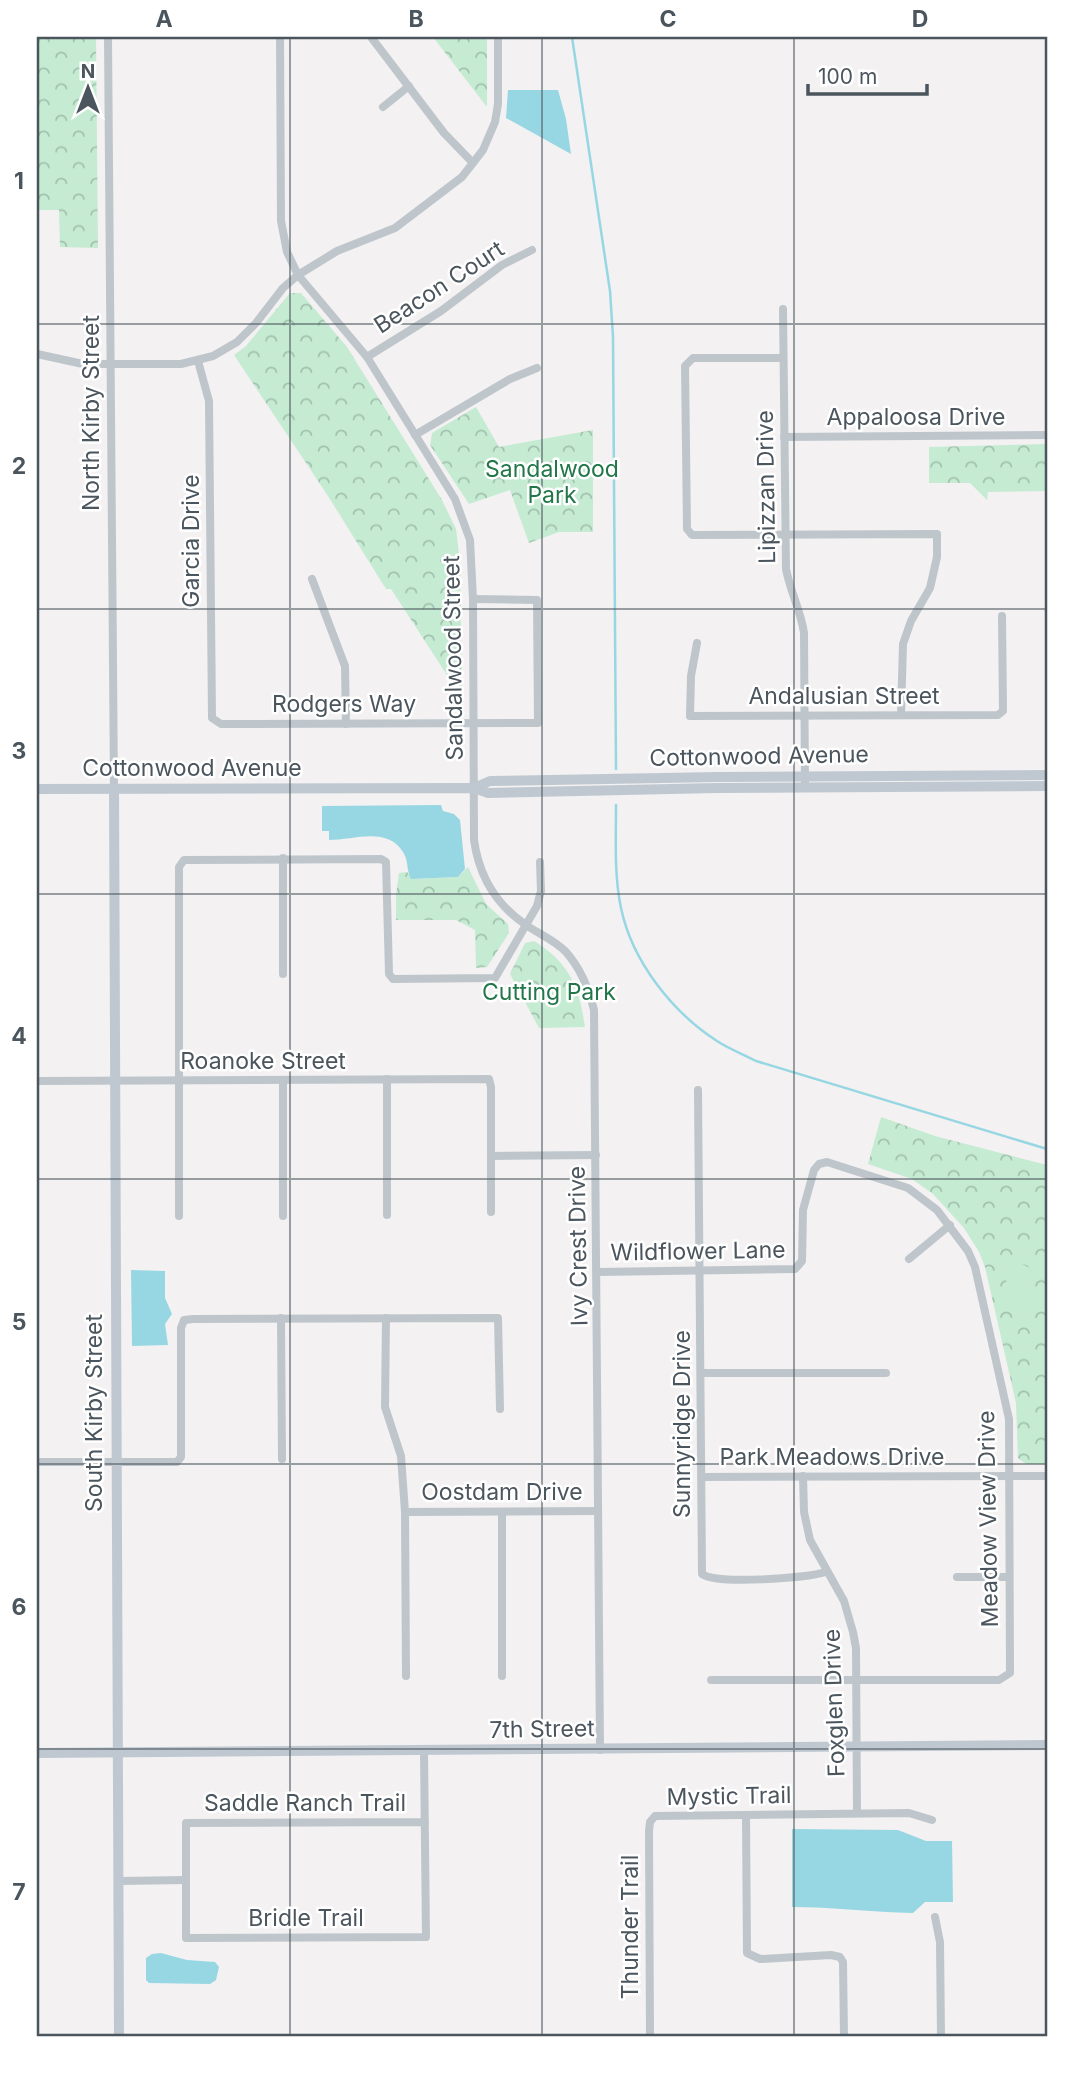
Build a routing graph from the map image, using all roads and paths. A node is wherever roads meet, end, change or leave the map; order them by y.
1 (108, 37) edge
2 (280, 37) edge
3 (371, 37) edge
4 (498, 37) edge
5 (408, 86) junction
6 (383, 107) dead end
7 (473, 163) junction
8 (532, 250) dead end
9 (298, 275) junction
10 (783, 309) dead end
11 (37, 354) edge
12 (367, 357) junction
13 (783, 358) junction
14 (198, 361) junction
15 (110, 364) junction
16 (537, 368) dead end
17 (415, 435) junction
18 (1047, 435) edge
19 (784, 437) junction
20 (785, 534) junction
21 (312, 579) dead end
22 (473, 599) junction
23 (1002, 616) dead end
24 (697, 643) dead end
25 (901, 715) junction
26 (804, 716) junction
27 (215, 722) joint
28 (474, 723) junction
29 (346, 724) junction
30 (1047, 775) edge
31 (804, 782) junction
32 (1047, 786) edge
33 (474, 788) junction
34 (37, 789) edge
35 (114, 789) junction
36 (283, 859) junction
37 (540, 862) dead end
38 (526, 925) junction
39 (283, 974) dead end
40 (387, 1079) junction
41 (179, 1080) junction
42 (283, 1080) junction
43 (37, 1081) edge
44 (114, 1081) junction
45 (698, 1090) dead end
46 (596, 1155) junction
47 (491, 1156) junction
48 (491, 1212) dead end
49 (387, 1215) dead end
50 (179, 1216) dead end
51 (284, 1216) dead end
52 (950, 1225) junction
53 (909, 1259) dead end
54 (798, 1267) joint
55 (598, 1272) junction
56 (700, 1272) junction
57 (281, 1318) junction
58 (386, 1318) junction
59 (701, 1373) junction
60 (886, 1373) dead end
61 (500, 1409) dead end
62 (282, 1459) dead end
63 (37, 1462) edge
64 (115, 1462) junction
65 (803, 1476) junction
66 (1009, 1476) junction
67 (1047, 1476) edge
68 (702, 1477) junction
69 (598, 1511) junction
70 (405, 1512) junction
71 (502, 1512) junction
72 (826, 1572) junction
73 (957, 1577) dead end
74 (1009, 1577) junction
75 (502, 1675) dead end
76 (406, 1676) dead end
77 (711, 1680) dead end
78 (856, 1680) junction
79 (1047, 1745) edge
80 (857, 1746) junction
81 (600, 1750) junction
82 (424, 1751) junction
83 (37, 1753) edge
84 (117, 1753) junction
85 (857, 1813) junction
86 (746, 1815) junction
87 (652, 1819) joint
88 (932, 1820) dead end
89 (425, 1822) junction
90 (186, 1880) junction
91 (119, 1881) junction
92 (934, 1917) dead end
93 (118, 2036) edge
94 (650, 2036) edge
95 (844, 2036) edge
96 (941, 2036) edge

1 - 15 street, North Kirby Street
2 - 9 street, Sandalwood Street
3 - 5 street
4 - 7 street
5 - 6 street
5 - 7 street
7 - 9 street
8 - 12 street, Beacon Court
9 - 12 street, Sandalwood Street
9 - 14 street
10 - 13 street, Lipizzan Drive
11 - 15 street
12 - 17 street, Sandalwood Street
13 - 19 street, Lipizzan Drive
13 - 20 street
14 - 15 street
14 - 27 street, Garcia Drive
15 - 35 street, North Kirby Street
16 - 17 street
17 - 22 street, Sandalwood Street
18 - 19 street, Appaloosa Drive
19 - 20 street, Lipizzan Drive
20 - 25 street
20 - 26 street, Lipizzan Drive
21 - 29 street
22 - 28 street, Sandalwood Street
22 - 28 street, Rodgers Way
23 - 25 street, Andalusian Street
24 - 26 street, Andalusian Street
25 - 26 street, Andalusian Street
26 - 31 street, Lipizzan Drive
27 - 29 street, Rodgers Way
28 - 29 street, Rodgers Way
28 - 33 street, Sandalwood Street
30 - 31 street, Cottonwood Avenue
31 - 32 street, Cottonwood Avenue
31 - 33 street, Cottonwood Avenue
33 - 35 street, Cottonwood Avenue
33 - 38 street, Ivy Crest Drive
34 - 35 street, Cottonwood Avenue
35 - 44 street, South Kirby Street
36 - 38 street
36 - 39 street
36 - 41 street
37 - 38 street
38 - 46 street, Ivy Crest Drive
40 - 42 street, Roanoke Street
40 - 47 street, Roanoke Street
40 - 49 street
41 - 42 street, Roanoke Street
41 - 44 street, Roanoke Street
41 - 50 street
42 - 51 street
43 - 44 street, Roanoke Street
44 - 64 street, South Kirby Street
45 - 56 street, Sunnyridge Drive
46 - 47 street
46 - 55 street, Ivy Crest Drive
47 - 48 street
52 - 53 street
52 - 54 street, Meadow View Drive
52 - 66 street, Meadow View Drive
54 - 56 street, Wildflower Lane
55 - 56 street, Wildflower Lane
55 - 69 street, Ivy Crest Drive
56 - 59 street, Sunnyridge Drive
57 - 58 street
57 - 62 street
57 - 64 street
58 - 61 street
58 - 70 street
59 - 60 street
59 - 68 street, Sunnyridge Drive
63 - 64 street
64 - 84 street, South Kirby Street
65 - 66 street, Park Meadows Drive
65 - 68 street, Park Meadows Drive
65 - 72 street, Foxglen Drive
66 - 67 street, Park Meadows Drive
66 - 74 street, Meadow View Drive
68 - 72 street, Sunnyridge Drive
69 - 71 street, Oostdam Drive
69 - 81 street, Ivy Crest Drive
70 - 71 street, Oostdam Drive
70 - 76 street
71 - 75 street
72 - 78 street, Foxglen Drive
73 - 74 street
74 - 78 street, Meadow View Drive
77 - 78 street
78 - 80 street, Foxglen Drive
79 - 80 street, 7th Street
80 - 81 street, 7th Street
80 - 85 street, Foxglen Drive
81 - 82 street, 7th Street
82 - 84 street, 7th Street
82 - 89 street
83 - 84 street, 7th Street
84 - 91 street, South Kirby Street
85 - 86 street, Mystic Trail
85 - 88 street, Mystic Trail
86 - 87 street, Mystic Trail
86 - 95 street
87 - 94 street, Thunder Trail
89 - 90 street, Saddle Ranch Trail
89 - 90 street, Bridle Trail
90 - 91 street
91 - 93 street, South Kirby Street
92 - 96 street

